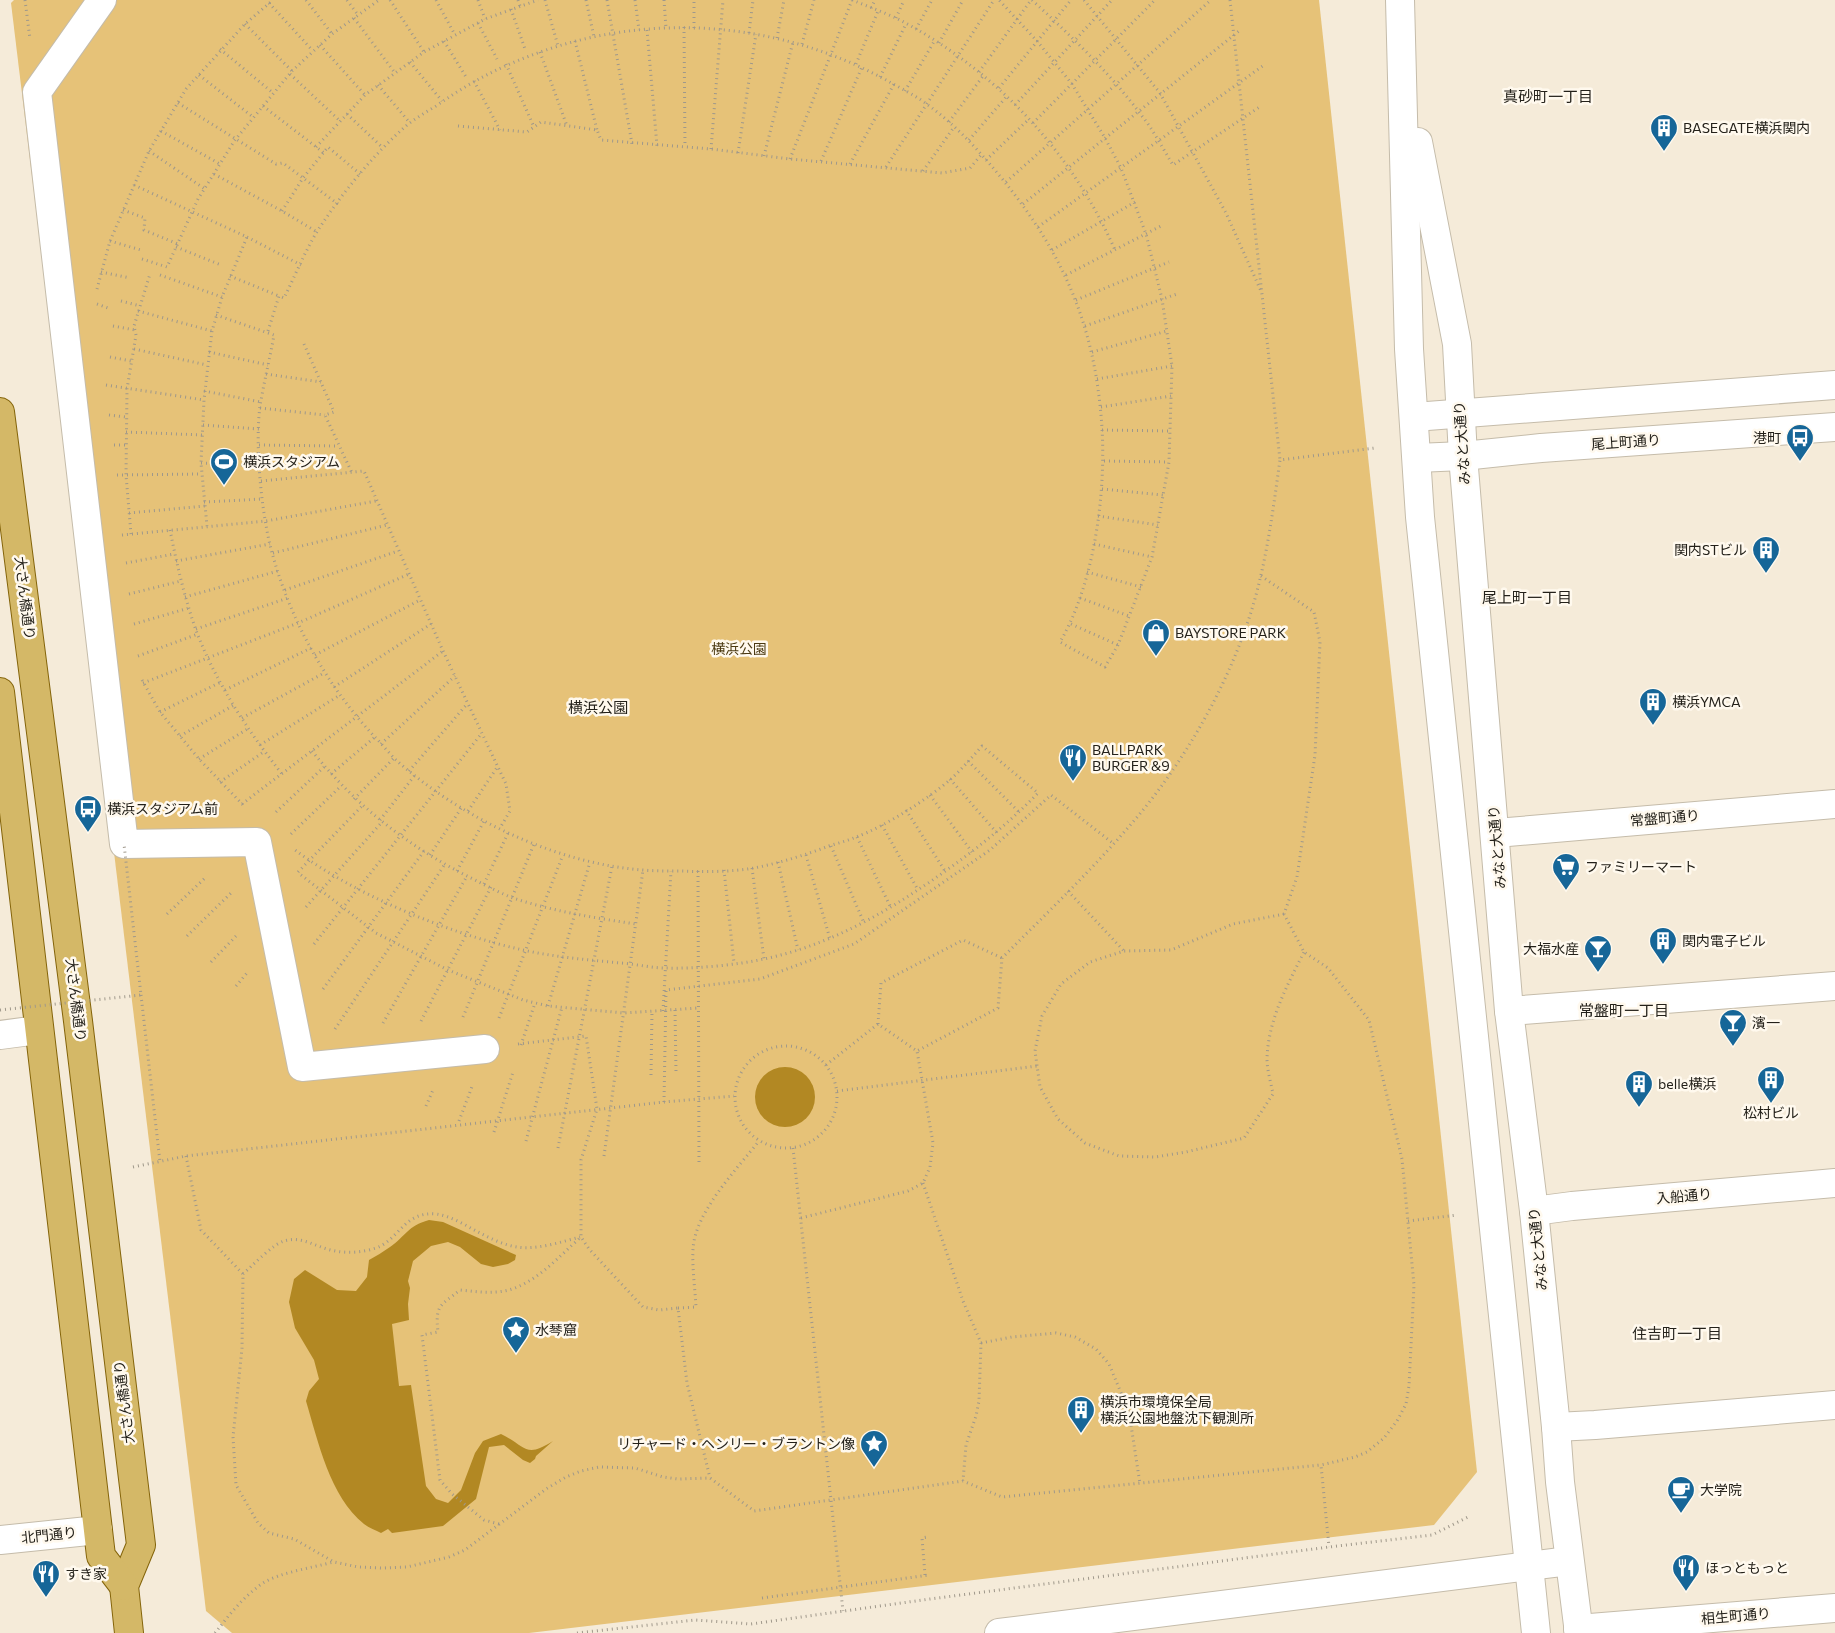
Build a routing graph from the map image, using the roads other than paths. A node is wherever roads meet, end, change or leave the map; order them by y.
1 (102, 0) edge
2 (1400, 0) edge
3 (1402, 62) junction
4 (1835, 385) edge
5 (0, 412) edge
6 (1460, 412) junction
7 (1414, 417) junction
8 (1835, 427) edge
9 (1463, 456) junction
10 (1417, 458) junction
11 (0, 692) edge
12 (1835, 804) edge
13 (1496, 832) junction
14 (1835, 986) edge
15 (1510, 1011) junction
16 (38, 1030) junction
17 (0, 1035) edge
18 (486, 1049) road end
19 (1835, 1183) edge
20 (1534, 1211) junction
21 (1835, 1405) edge
22 (1556, 1427) junction
23 (98, 1530) junction
24 (0, 1540) edge
25 (1569, 1561) junction
26 (1529, 1566) junction
27 (124, 1586) junction
28 (1835, 1608) edge
29 (1578, 1631) edge
30 (129, 1633) edge
31 (1000, 1633) edge
32 (1536, 1633) edge

1 - 18 street
2 - 3 street, みなと大通り
3 - 6 street, みなと大通り
3 - 7 street, みなと大通り
4 - 6 street
5 - 27 main road, 大さん橋通り
6 - 7 street
6 - 9 street, みなと大通り
7 - 10 street, みなと大通り
8 - 9 street, 尾上町通り
9 - 10 street, 尾上町通り
9 - 13 street, みなと大通り
10 - 26 street, みなと大通り
11 - 16 main road
12 - 13 street, 常盤町通り
13 - 15 street, みなと大通り
14 - 15 street
15 - 20 street, みなと大通り
16 - 17 street
16 - 23 main road
19 - 20 street, 入船通り
20 - 22 street, みなと大通り
21 - 22 street
22 - 25 street, みなと大通り
23 - 24 street, 北門通り
23 - 27 main road
25 - 26 street
25 - 29 street, みなと大通り
26 - 31 street
26 - 32 street, みなと大通り
27 - 30 main road, 大さん橋通り
28 - 29 street, 相生町通り

